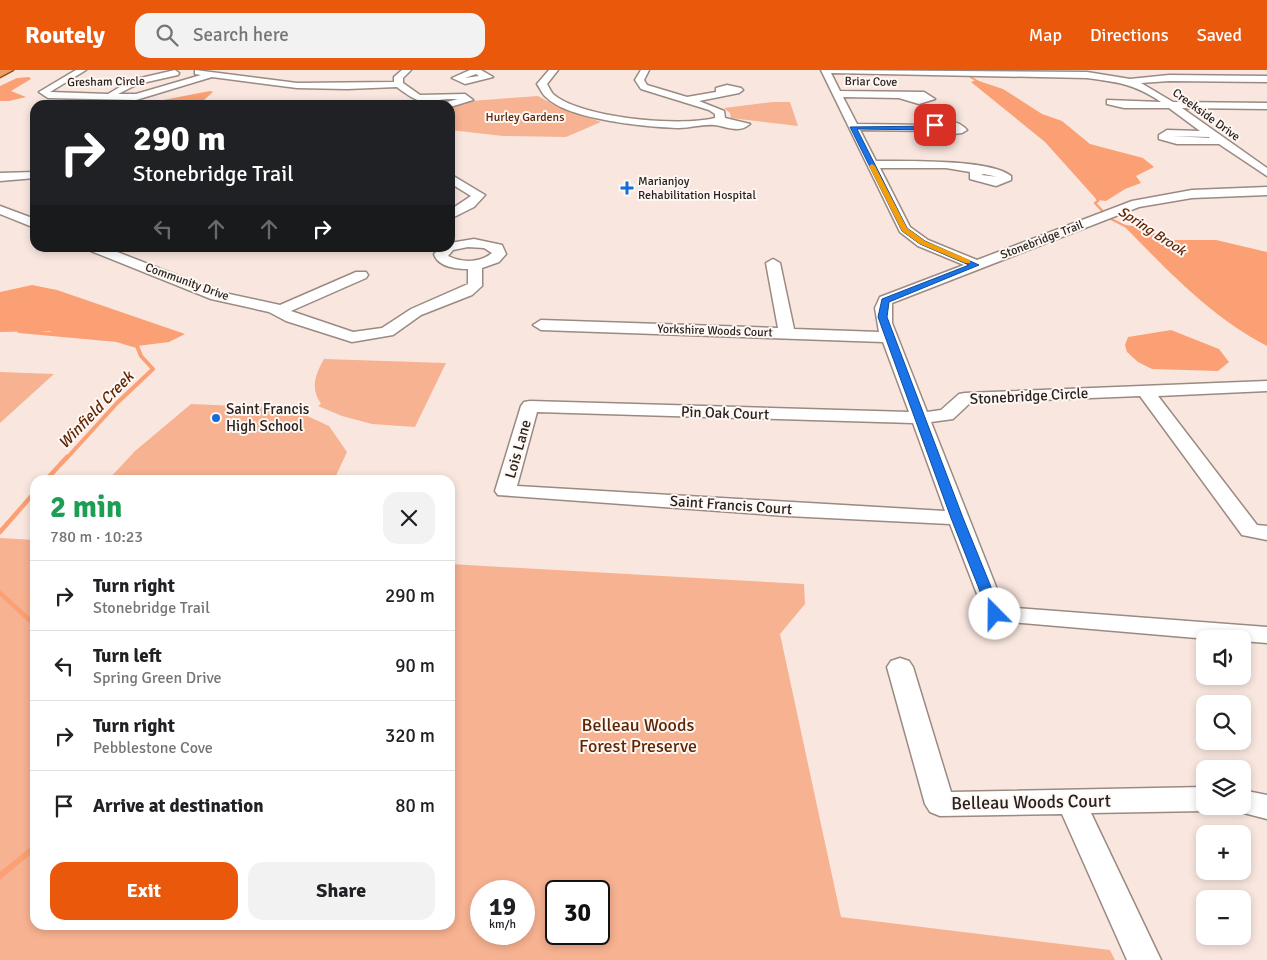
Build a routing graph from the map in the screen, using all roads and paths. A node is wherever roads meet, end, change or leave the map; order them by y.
1 (8, 70) edge
2 (82, 70) edge
3 (187, 70) edge
4 (407, 70) edge
5 (554, 70) edge
6 (645, 70) edge
7 (824, 70) edge
8 (830, 70) edge
9 (1034, 72) edge
10 (262, 73) dead end
11 (0, 74) edge
12 (211, 75) junction
13 (1267, 79) edge
14 (236, 80) junction
15 (1129, 81) junction
16 (399, 84) junction
17 (721, 92) dead end
18 (836, 94) junction
19 (905, 95) dead end
20 (107, 96) junction
21 (433, 100) dead end
22 (688, 100) junction
23 (1110, 102) dead end
24 (1172, 105) junction
25 (1267, 106) edge
26 (853, 127) junction
27 (933, 128) dead end
28 (1211, 134) junction
29 (1221, 142) junction
30 (871, 164) junction
31 (991, 172) dead end
32 (1267, 173) edge
33 (30, 174) edge
34 (0, 177) edge
35 (455, 181) edge
36 (1267, 191) edge
37 (0, 210) edge
38 (30, 222) edge
39 (455, 224) edge
40 (477, 242) junction
41 (455, 246) edge
42 (106, 252) edge
43 (443, 252) edge
44 (772, 263) dead end
45 (474, 264) junction
46 (976, 265) junction
47 (362, 275) dead end
48 (279, 311) junction
49 (541, 325) dead end
50 (787, 334) junction
51 (889, 337) junction
52 (1267, 386) edge
53 (1145, 391) junction
54 (530, 406) joint
55 (920, 418) junction
56 (505, 491) joint
57 (957, 518) junction
58 (1267, 533) edge
59 (1267, 635) edge
60 (900, 667) dead end
61 (1196, 799) edge
62 (1071, 802) junction
63 (1251, 804) edge
64 (1267, 807) edge
65 (1144, 960) edge

1 - 11 main road
2 - 20 street, Gresham Circle
3 - 12 street
3 - 20 street
4 - 16 street
5 - 22 street
6 - 22 street
7 - 18 street
8 - 9 street, Creekside Drive
9 - 15 street, Creekside Drive
10 - 14 street
12 - 14 street
12 - 20 street, Gresham Circle
13 - 15 street
14 - 16 street
15 - 24 street, Creekside Drive
16 - 21 street
17 - 22 street
18 - 19 street, Briar Cove
18 - 26 street
23 - 24 street
24 - 25 street
24 - 28 street, Creekside Drive
26 - 27 street
26 - 30 street
28 - 29 street, Creekside Drive
28 - 29 street
29 - 32 street, Creekside Drive
30 - 31 street
30 - 46 street
33 - 34 street
35 - 39 street
36 - 46 street, Stonebridge Trail
37 - 38 street
39 - 40 street
40 - 41 street
40 - 45 street
42 - 48 street, Community Drive
43 - 45 street
44 - 50 street
45 - 48 street, Community Drive
46 - 51 street, Stonebridge Trail
47 - 48 street
49 - 50 street, Yorkshire Woods Court
50 - 51 street, Yorkshire Woods Court
51 - 55 street, Stonebridge Trail
52 - 53 street, Stonebridge Circle
53 - 55 street, Stonebridge Circle
53 - 58 street
54 - 55 street, Pin Oak Court
54 - 56 street, Lois Lane
55 - 57 street, Stonebridge Trail
56 - 57 street, Saint Francis Court
57 - 59 street, Stonebridge Trail
60 - 62 street, Belleau Woods Court
61 - 62 street, Belleau Woods Court
62 - 65 street
63 - 64 street

